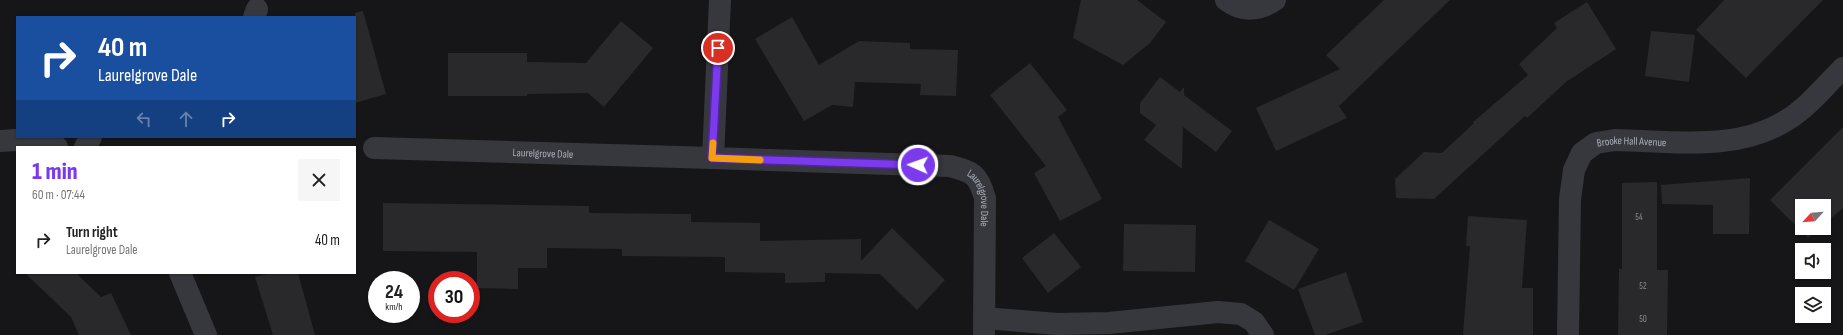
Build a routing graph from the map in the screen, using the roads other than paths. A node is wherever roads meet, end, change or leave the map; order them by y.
1 (720, 0) edge
2 (1226, 0) edge
3 (1275, 0) edge
4 (1843, 68) edge
5 (0, 141) edge
6 (51, 146) edge
7 (374, 148) dead end
8 (712, 158) junction
9 (180, 274) edge
10 (984, 326) edge
11 (206, 335) edge
12 (1263, 335) edge
13 (1568, 335) edge

1 - 8 street
2 - 3 street
4 - 13 street, Brooke Hall Avenue
5 - 6 street
7 - 8 street, Laurelgrove Dale
8 - 10 street, Laurelgrove Dale
9 - 11 street
10 - 12 street, Laurelgrove Dale

